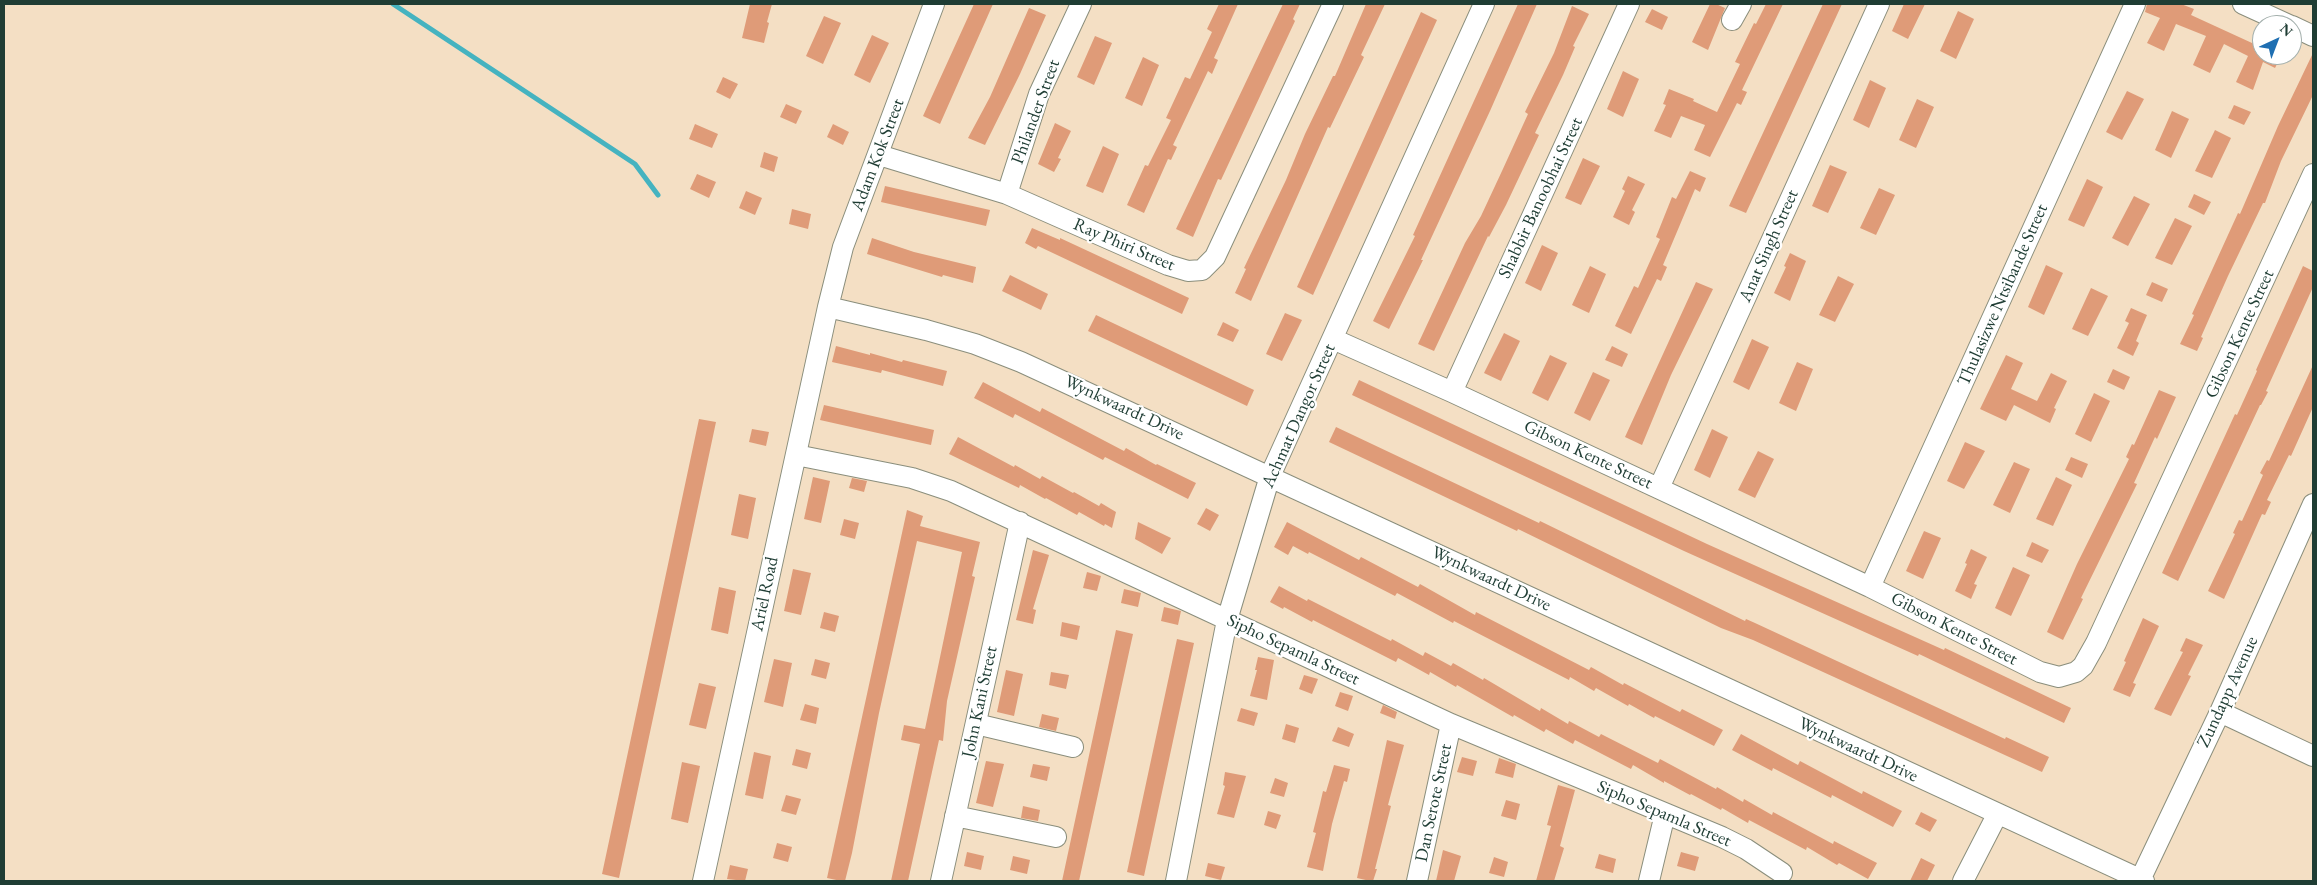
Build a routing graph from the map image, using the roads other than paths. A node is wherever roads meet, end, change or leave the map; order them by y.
1 (934, 4) edge
2 (1081, 4) edge
3 (1333, 4) edge
4 (1484, 4) edge
5 (1629, 4) edge
6 (1880, 4) edge
7 (2135, 4) edge
8 (2243, 4) edge
9 (2267, 15) edge
10 (879, 155) junction
11 (2313, 174) edge
12 (1007, 194) junction
13 (828, 307) junction
14 (1333, 339) junction
15 (1452, 392) junction
16 (796, 455) junction
17 (1270, 476) junction
18 (1659, 488) junction
19 (2313, 504) edge
20 (1020, 522) junction
21 (1870, 587) junction
22 (1228, 620) junction
23 (2220, 712) junction
24 (976, 724) junction
25 (1451, 724) junction
26 (1073, 747) dead end
27 (2313, 756) edge
28 (1664, 814) junction
29 (1997, 815) junction
30 (955, 816) junction
31 (1056, 837) dead end
32 (1782, 873) dead end
33 (2142, 880) edge
34 (703, 881) edge
35 (941, 881) edge
36 (1176, 881) edge
37 (1417, 881) edge
38 (1649, 881) edge
39 (1963, 881) edge

1 - 10 street, Adam Kok Street
2 - 12 street, Philander Street
3 - 12 street, Ray Phiri Street
4 - 14 street, Achmat Dangor Street
5 - 15 street, Shabbir Banoobhai Street
6 - 18 street, Anat Singh Street
7 - 21 street, Thulasizwe Ntsibande Street
8 - 9 street
10 - 12 street, Ray Phiri Street
10 - 13 street, Adam Kok Street
11 - 21 street, Gibson Kente Street
13 - 16 street, Ariel Road
13 - 17 street, Wynkwaardt Drive
14 - 15 street, Gibson Kente Street
14 - 17 street, Achmat Dangor Street
15 - 18 street, Gibson Kente Street
16 - 20 street, Sipho Sepamla Street
16 - 34 street, Ariel Road
17 - 22 street, Achmat Dangor Street
17 - 29 street, Wynkwaardt Drive
18 - 21 street, Gibson Kente Street
19 - 23 street, Zundapp Avenue
20 - 22 street, Sipho Sepamla Street
20 - 24 street, John Kani Street
22 - 25 street, Sipho Sepamla Street
22 - 36 street, Achmat Dangor Street
23 - 27 street
23 - 33 street, Zundapp Avenue
24 - 26 street
24 - 30 street, John Kani Street
25 - 28 street, Sipho Sepamla Street
25 - 37 street, Dan Serote Street
28 - 32 street, Sipho Sepamla Street
28 - 38 street
29 - 33 street, Wynkwaardt Drive
29 - 39 street
30 - 31 street
30 - 35 street, John Kani Street

